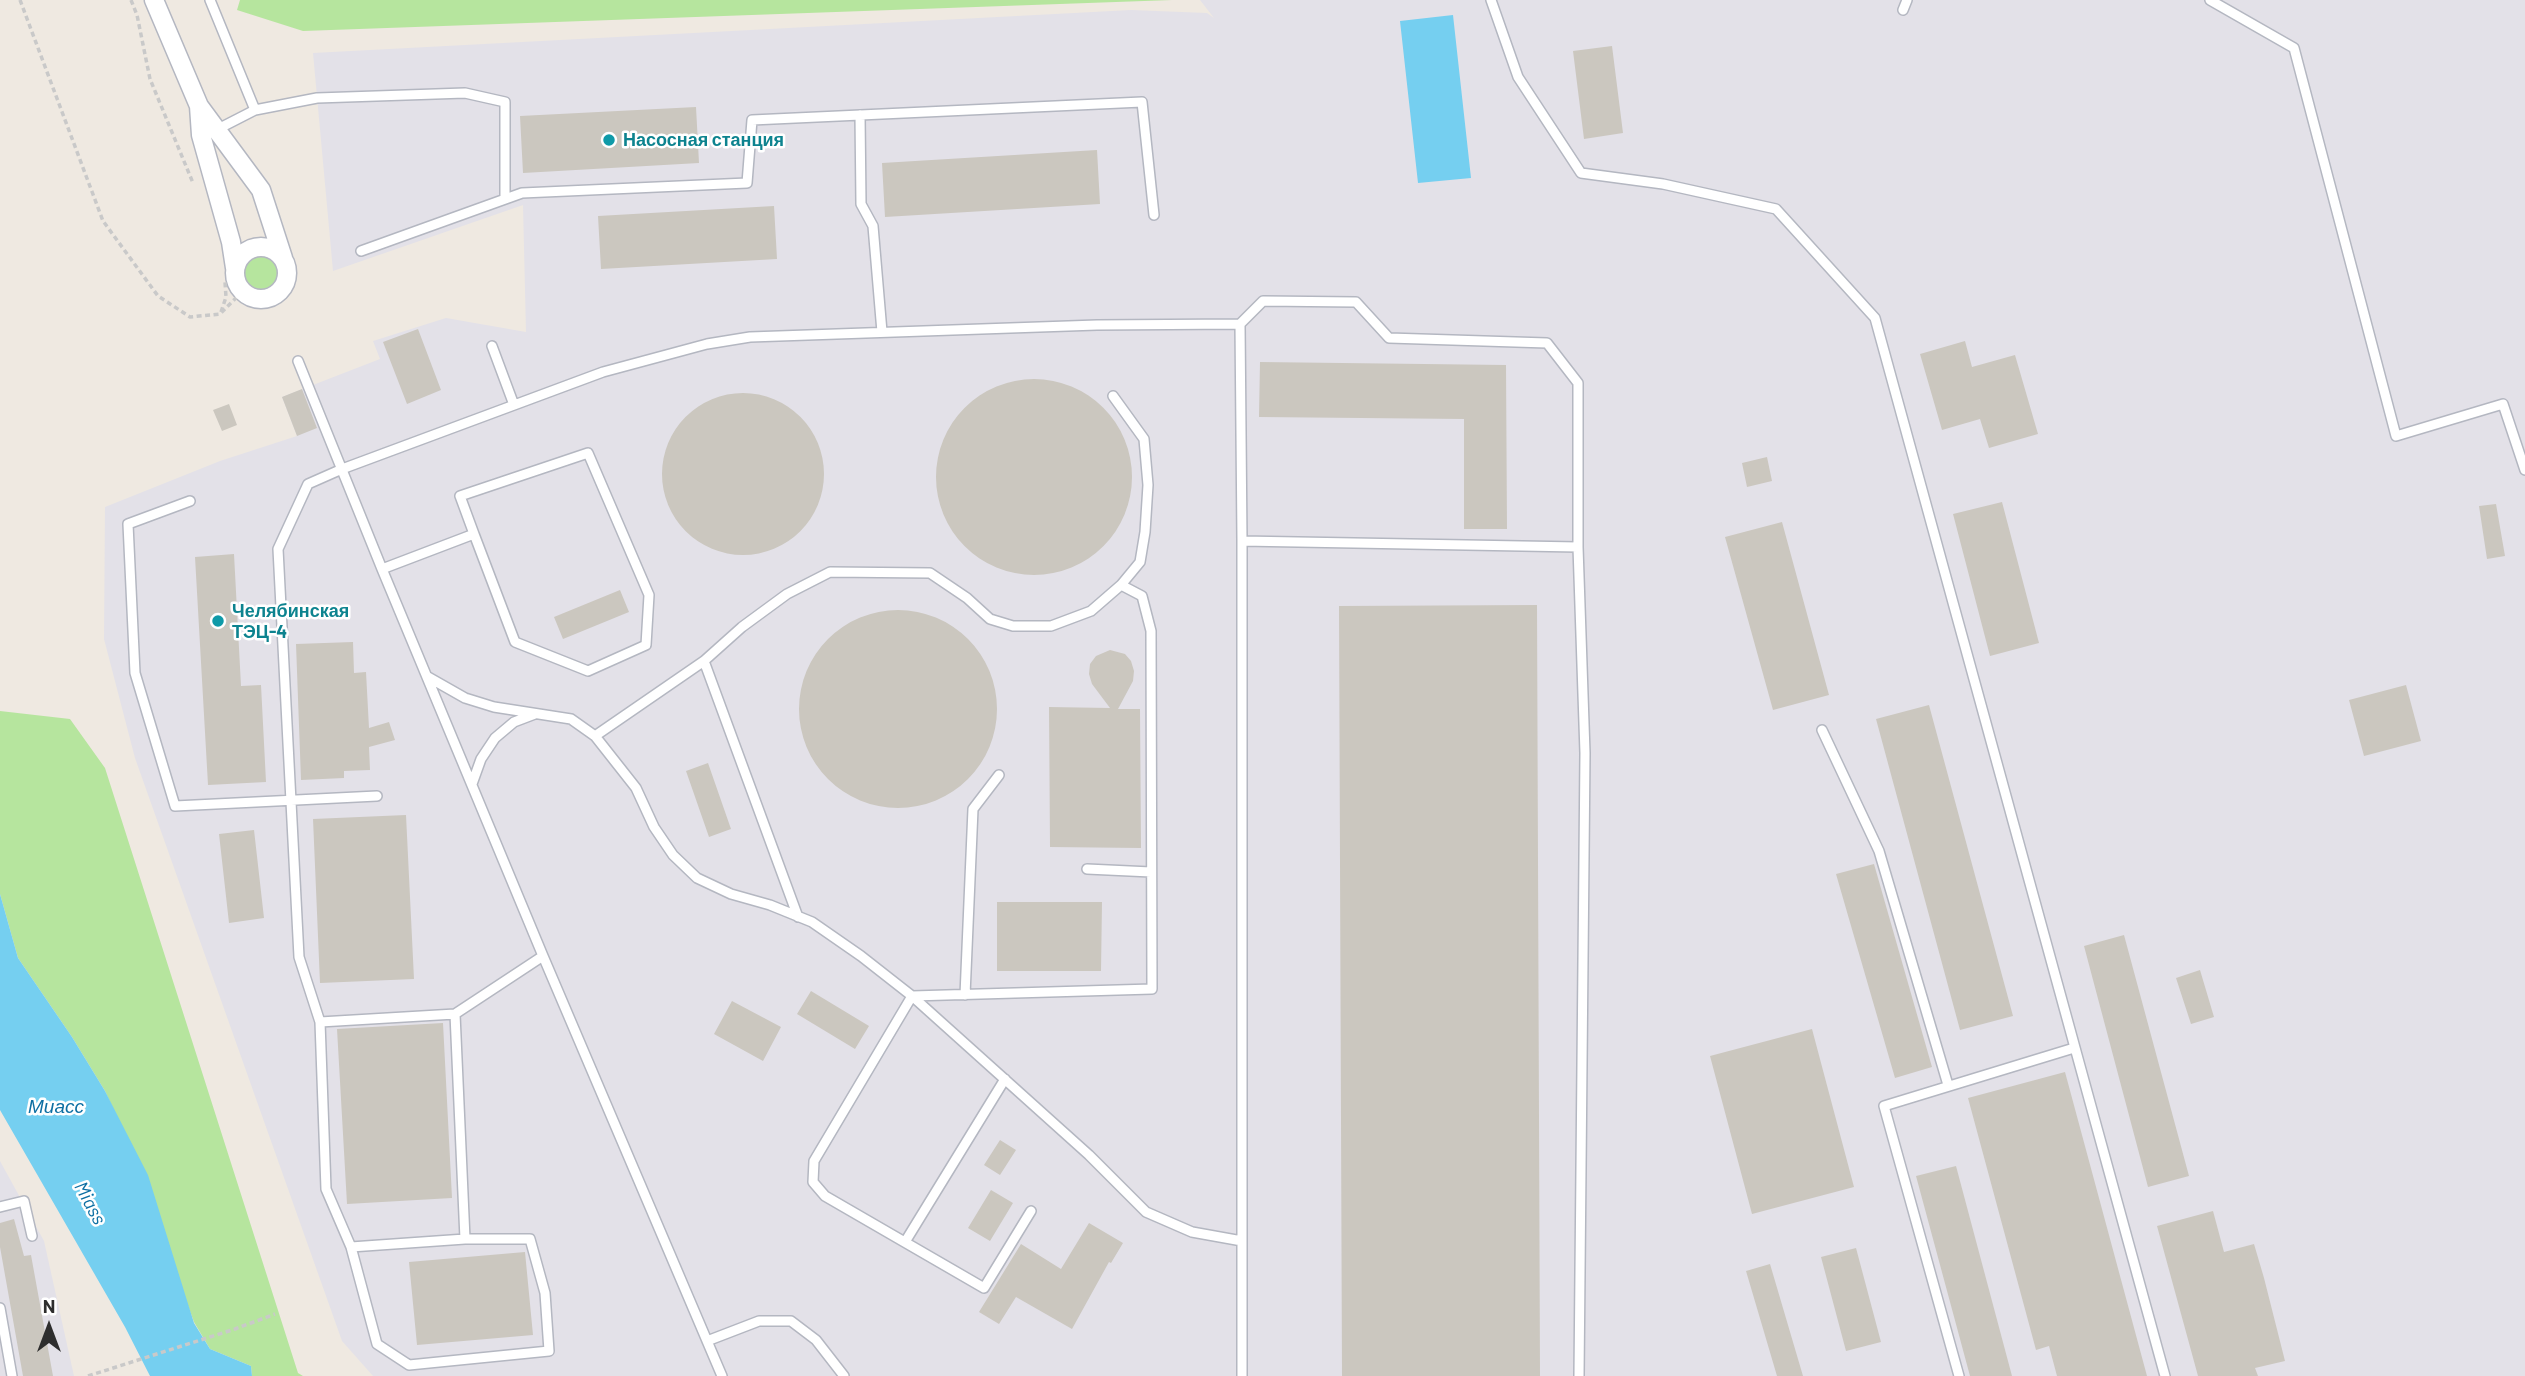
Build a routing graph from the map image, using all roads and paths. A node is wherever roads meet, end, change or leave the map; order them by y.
1 (20, 0) edge
2 (131, 0) edge
3 (154, 0) edge
4 (210, 0) edge
5 (1491, 0) edge
6 (1907, 0) edge
7 (2210, 0) edge
8 (1903, 10) dead end
9 (199, 106) junction
10 (255, 110) junction
11 (860, 115) junction
12 (216, 130) junction
13 (198, 194) dead end
14 (505, 199) junction
15 (1154, 215) dead end
16 (361, 251) dead end
17 (283, 258) junction
18 (230, 270) junction
19 (242, 292) junction
20 (220, 314) junction
21 (1240, 324) junction
22 (882, 332) junction
23 (492, 346) dead end
24 (298, 361) dead end
25 (1113, 396) dead end
26 (514, 405) junction
27 (342, 469) junction
28 (2525, 470) edge
29 (190, 501) dead end
30 (474, 534) junction
31 (1242, 541) junction
32 (1578, 547) junction
33 (382, 569) junction
34 (1121, 584) junction
35 (704, 661) junction
36 (428, 677) junction
37 (537, 713) junction
38 (1822, 730) dead end
39 (595, 736) junction
40 (999, 775) dead end
41 (472, 785) junction
42 (377, 796) dead end
43 (290, 802) junction
44 (1087, 869) dead end
45 (1151, 872) junction
46 (798, 917) junction
47 (543, 956) junction
48 (965, 995) junction
49 (912, 996) junction
50 (455, 1014) junction
51 (320, 1022) junction
52 (2074, 1048) junction
53 (1004, 1079) junction
54 (1948, 1085) junction
55 (0, 1207) edge
56 (1031, 1211) dead end
57 (32, 1236) dead end
58 (465, 1239) junction
59 (1242, 1241) junction
60 (905, 1242) junction
61 (351, 1247) junction
62 (0, 1308) edge
63 (275, 1314) dead end
64 (706, 1341) junction
65 (12, 1376) edge
66 (88, 1376) edge
67 (722, 1376) edge
68 (844, 1376) edge
69 (1242, 1376) edge
70 (1579, 1376) edge
71 (1959, 1376) edge
72 (2165, 1376) edge

1 - 20 path
2 - 13 path
3 - 9 street
4 - 10 lane
5 - 52 lane
6 - 8 lane
7 - 28 lane
9 - 12 street
9 - 18 street
10 - 12 lane
10 - 14 lane
11 - 14 lane
11 - 15 lane
11 - 22 lane
12 - 17 street
14 - 16 lane
17 - 18 street
17 - 19 street
18 - 19 street
18 - 20 path
19 - 20 path
21 - 22 lane
21 - 31 lane
21 - 32 lane
22 - 26 lane
23 - 26 lane
24 - 27 lane
25 - 34 lane
26 - 27 lane
27 - 33 lane
27 - 43 lane
29 - 43 lane
30 - 30 lane
30 - 33 lane
31 - 32 lane
31 - 59 lane
32 - 70 lane
33 - 36 lane
34 - 35 lane
34 - 45 lane
35 - 39 lane
35 - 46 lane
36 - 37 lane
36 - 41 lane
37 - 39 lane
37 - 41 lane
38 - 54 lane
39 - 46 lane
40 - 48 lane
41 - 47 lane
42 - 43 lane
43 - 51 lane
44 - 45 lane
45 - 48 lane
46 - 49 lane
47 - 50 lane
47 - 64 lane
48 - 49 lane
49 - 53 lane
49 - 60 lane
50 - 51 lane
50 - 58 lane
51 - 61 lane
52 - 54 lane
52 - 72 lane
53 - 59 lane
53 - 60 lane
54 - 71 lane
55 - 57 lane
56 - 60 lane
58 - 61 lane
58 - 61 lane
59 - 69 lane
62 - 65 lane
63 - 66 path
64 - 67 lane
64 - 68 lane

